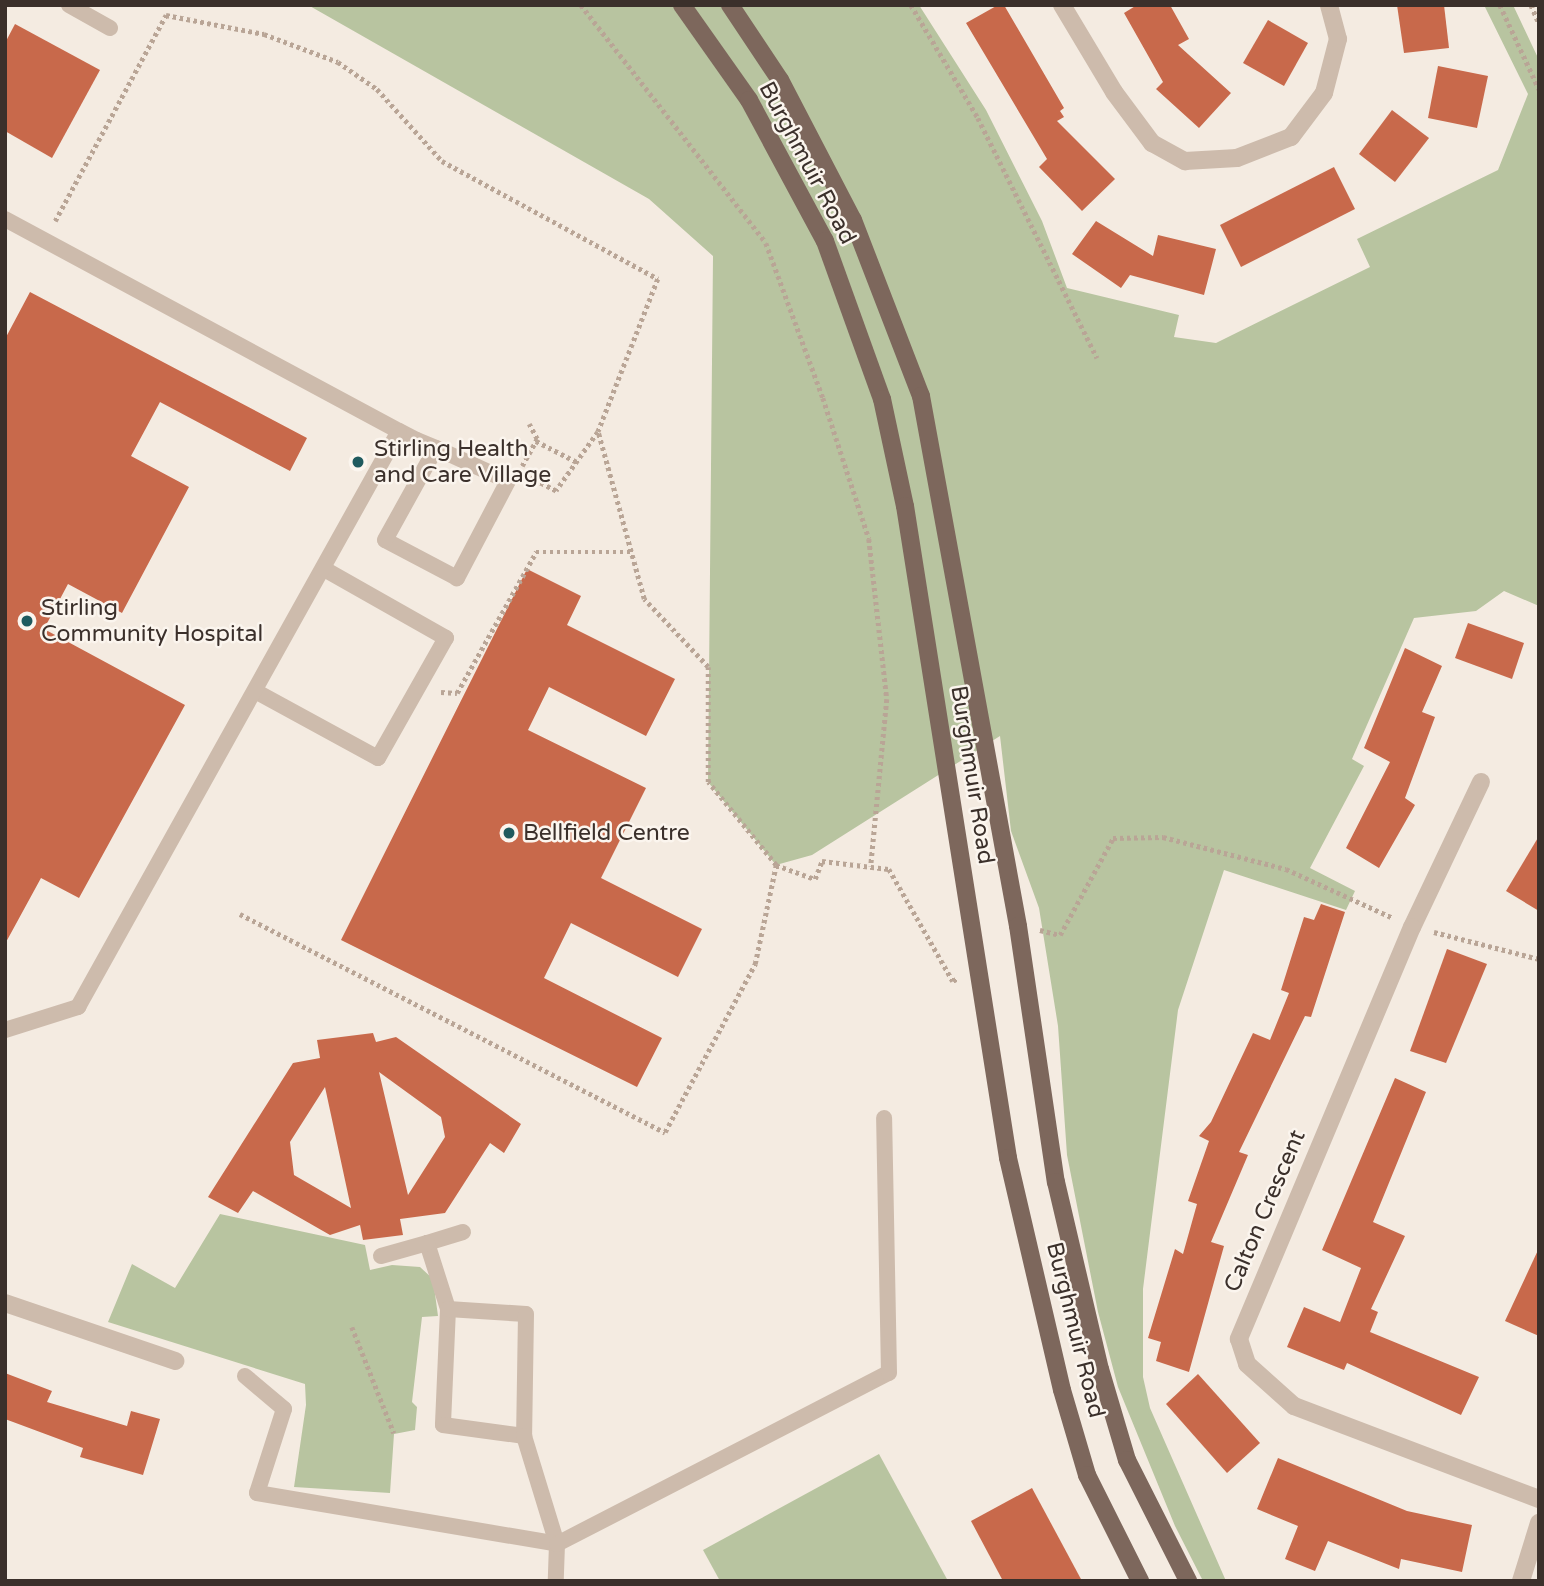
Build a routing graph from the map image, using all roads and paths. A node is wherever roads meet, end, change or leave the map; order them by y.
1 (69, 5) edge
2 (581, 5) edge
3 (682, 5) edge
4 (730, 5) edge
5 (911, 5) edge
6 (1062, 5) edge
7 (1329, 5) edge
8 (1500, 5) edge
9 (1531, 5) edge
10 (1539, 23) edge
11 (110, 28) dead end
12 (1539, 89) edge
13 (5, 219) edge
14 (45, 240) junction
15 (1097, 358) dead end
16 (529, 424) dead end
17 (399, 431) junction
18 (598, 432) junction
19 (536, 441) junction
20 (436, 448) junction
21 (577, 462) junction
22 (630, 552) junction
23 (324, 569) junction
24 (255, 691) junction
25 (416, 691) junction
26 (1481, 782) dead end
27 (776, 866) junction
28 (871, 866) junction
29 (240, 914) dead end
30 (1018, 926) junction
31 (1412, 927) junction
32 (1539, 959) edge
33 (978, 965) junction
34 (5, 1030) edge
35 (884, 1118) dead end
36 (463, 1232) dead end
37 (427, 1243) junction
38 (381, 1255) dead end
39 (5, 1303) edge
40 (448, 1309) junction
41 (352, 1327) dead end
42 (176, 1361) dead end
43 (245, 1376) dead end
44 (394, 1433) dead end
45 (524, 1436) junction
46 (1539, 1499) edge
47 (1539, 1523) edge
48 (557, 1544) junction
49 (556, 1581) edge
50 (1140, 1581) edge
51 (1188, 1581) edge
52 (1521, 1581) edge

1 - 11 lane
2 - 28 path
3 - 33 main road, Burghmuir Road
4 - 30 main road, Burghmuir Road
5 - 15 path
6 - 7 street
8 - 12 path
9 - 10 path
13 - 14 lane
14 - 17 lane
14 - 18 path
16 - 19 path
17 - 20 lane
17 - 23 lane
18 - 21 path
18 - 22 path
19 - 21 path
19 - 21 path
20 - 20 lane
22 - 25 path
22 - 27 path
23 - 24 lane
23 - 25 lane
24 - 25 lane
24 - 34 lane
26 - 31 street, Calton Crescent
27 - 28 path
27 - 29 path
28 - 33 path
30 - 31 path
30 - 51 main road, Burghmuir Road
31 - 32 path
31 - 46 street, Calton Crescent
33 - 50 main road, Burghmuir Road
35 - 48 lane
36 - 37 lane
37 - 38 lane
37 - 40 lane
39 - 42 street
40 - 45 lane
40 - 45 lane
41 - 44 path
43 - 48 lane
45 - 48 lane
47 - 52 street
48 - 49 lane

